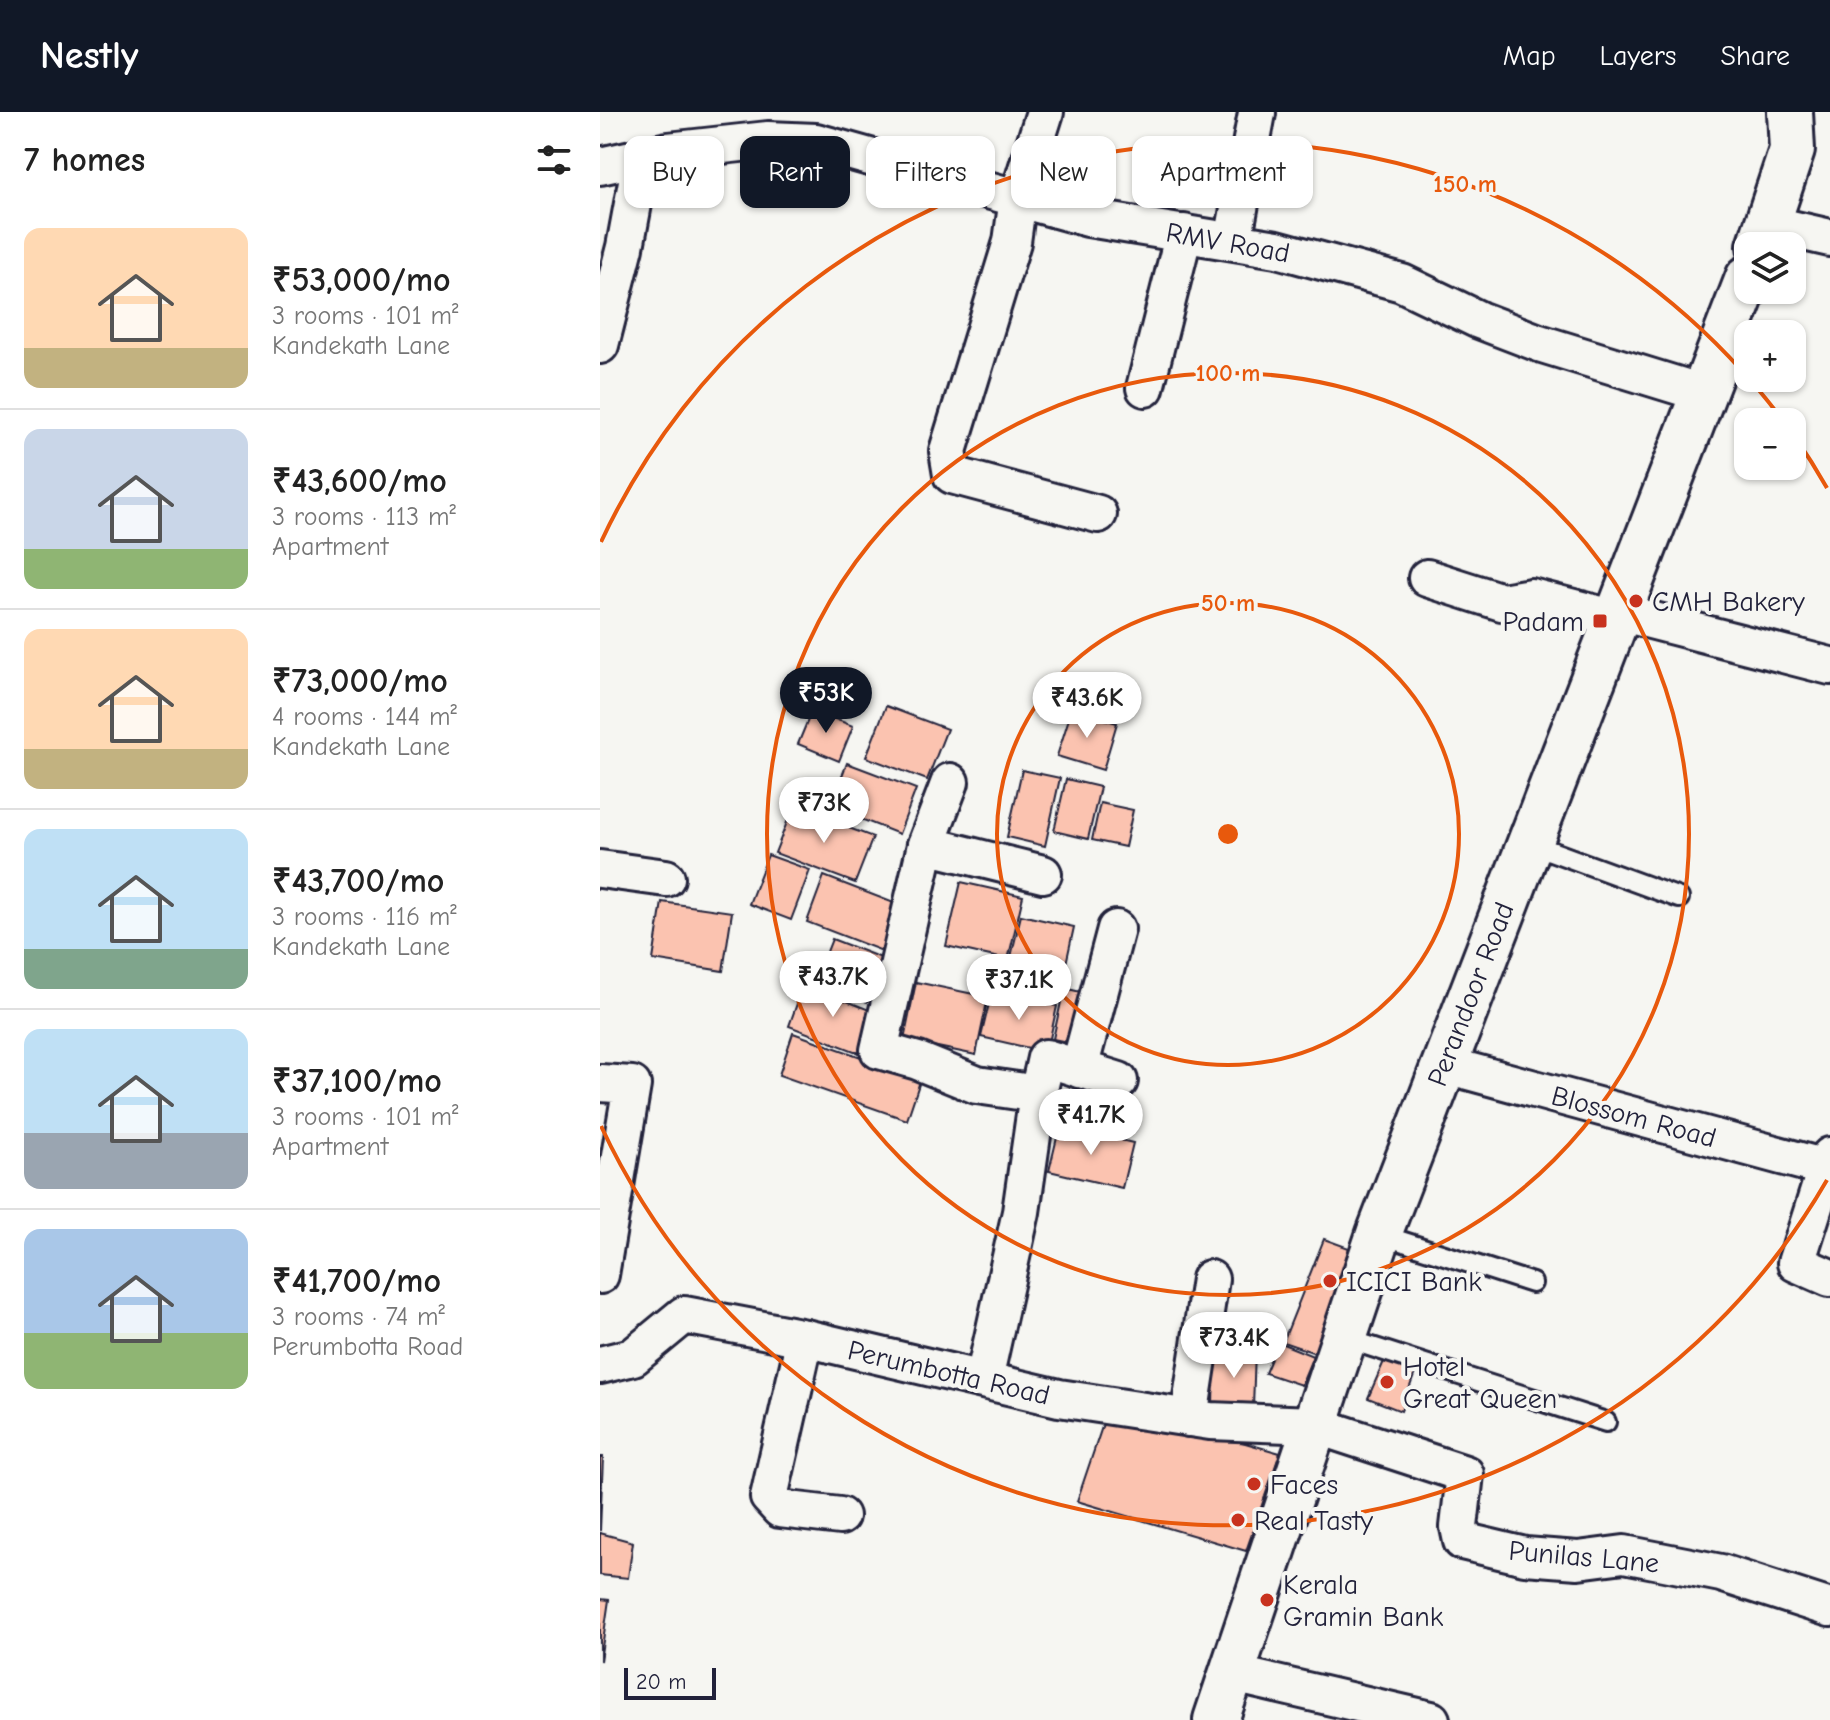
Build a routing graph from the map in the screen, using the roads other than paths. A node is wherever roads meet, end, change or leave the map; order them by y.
1 (1045, 112) edge
2 (1257, 113) edge
3 (1798, 125) edge
4 (1037, 136) edge
5 (724, 145) edge
6 (624, 160) edge
7 (600, 166) edge
8 (1011, 196) edge
9 (632, 208) edge
10 (1017, 208) edge
11 (1053, 208) edge
12 (1765, 232) edge
13 (1184, 233) junction
14 (1806, 237) edge
15 (1830, 238) edge
16 (1233, 241) junction
17 (1738, 304) edge
18 (600, 345) edge
19 (1145, 388) dead end
20 (1702, 393) junction
21 (1098, 514) dead end
22 (1427, 578) dead end
23 (1618, 615) junction
24 (1830, 666) edge
25 (950, 782) dead end
26 (1529, 843) junction
27 (926, 845) junction
28 (600, 869) edge
29 (1043, 874) dead end
30 (666, 878) dead end
31 (1679, 898) dead end
32 (1116, 929) dead end
33 (1442, 1064) junction
34 (1079, 1069) junction
35 (1119, 1081) dead end
36 (600, 1083) edge
37 (1038, 1094) junction
38 (1828, 1162) edge
39 (1379, 1234) junction
40 (600, 1275) edge
41 (1830, 1278) edge
42 (1210, 1279) dead end
43 (1532, 1283) dead end
44 (805, 1338) junction
45 (1344, 1338) junction
46 (600, 1365) edge
47 (984, 1379) junction
48 (1189, 1418) junction
49 (1606, 1422) dead end
50 (1315, 1425) junction
51 (840, 1516) dead end
52 (1830, 1608) edge
53 (1229, 1673) junction
54 (1216, 1720) edge
55 (1431, 1720) edge

1 - 4 street
2 - 16 street
3 - 12 main road
5 - 8 street, RMV Road
6 - 7 street, RMV Road
9 - 18 street
10 - 21 street
11 - 13 street, RMV Road
13 - 16 street, RMV Road
13 - 19 street
14 - 15 street
16 - 20 street, RMV Road
17 - 20 main road, Perandoor Road
20 - 23 main road, Perandoor Road
22 - 23 street
23 - 24 street
23 - 26 main road, Perandoor Road
25 - 27 street
26 - 31 lane
26 - 33 main road, Perandoor Road
27 - 29 street
27 - 37 street
28 - 30 street
32 - 34 street
33 - 38 street, Blossom Road
33 - 39 main road, Perandoor Road
34 - 35 street
34 - 37 street
36 - 40 street
37 - 47 street
38 - 41 street
39 - 43 lane
39 - 45 main road, Perandoor Road
42 - 48 street
44 - 46 street, Perumbotta Road
44 - 47 street, Perumbotta Road
44 - 51 street
45 - 49 lane
45 - 50 main road, Perandoor Road
47 - 48 street, Perumbotta Road
48 - 50 street, Perumbotta Road
50 - 52 street, Punilas Lane
50 - 53 main road, Perandoor Road
53 - 54 main road, Perandoor Road
53 - 55 street

